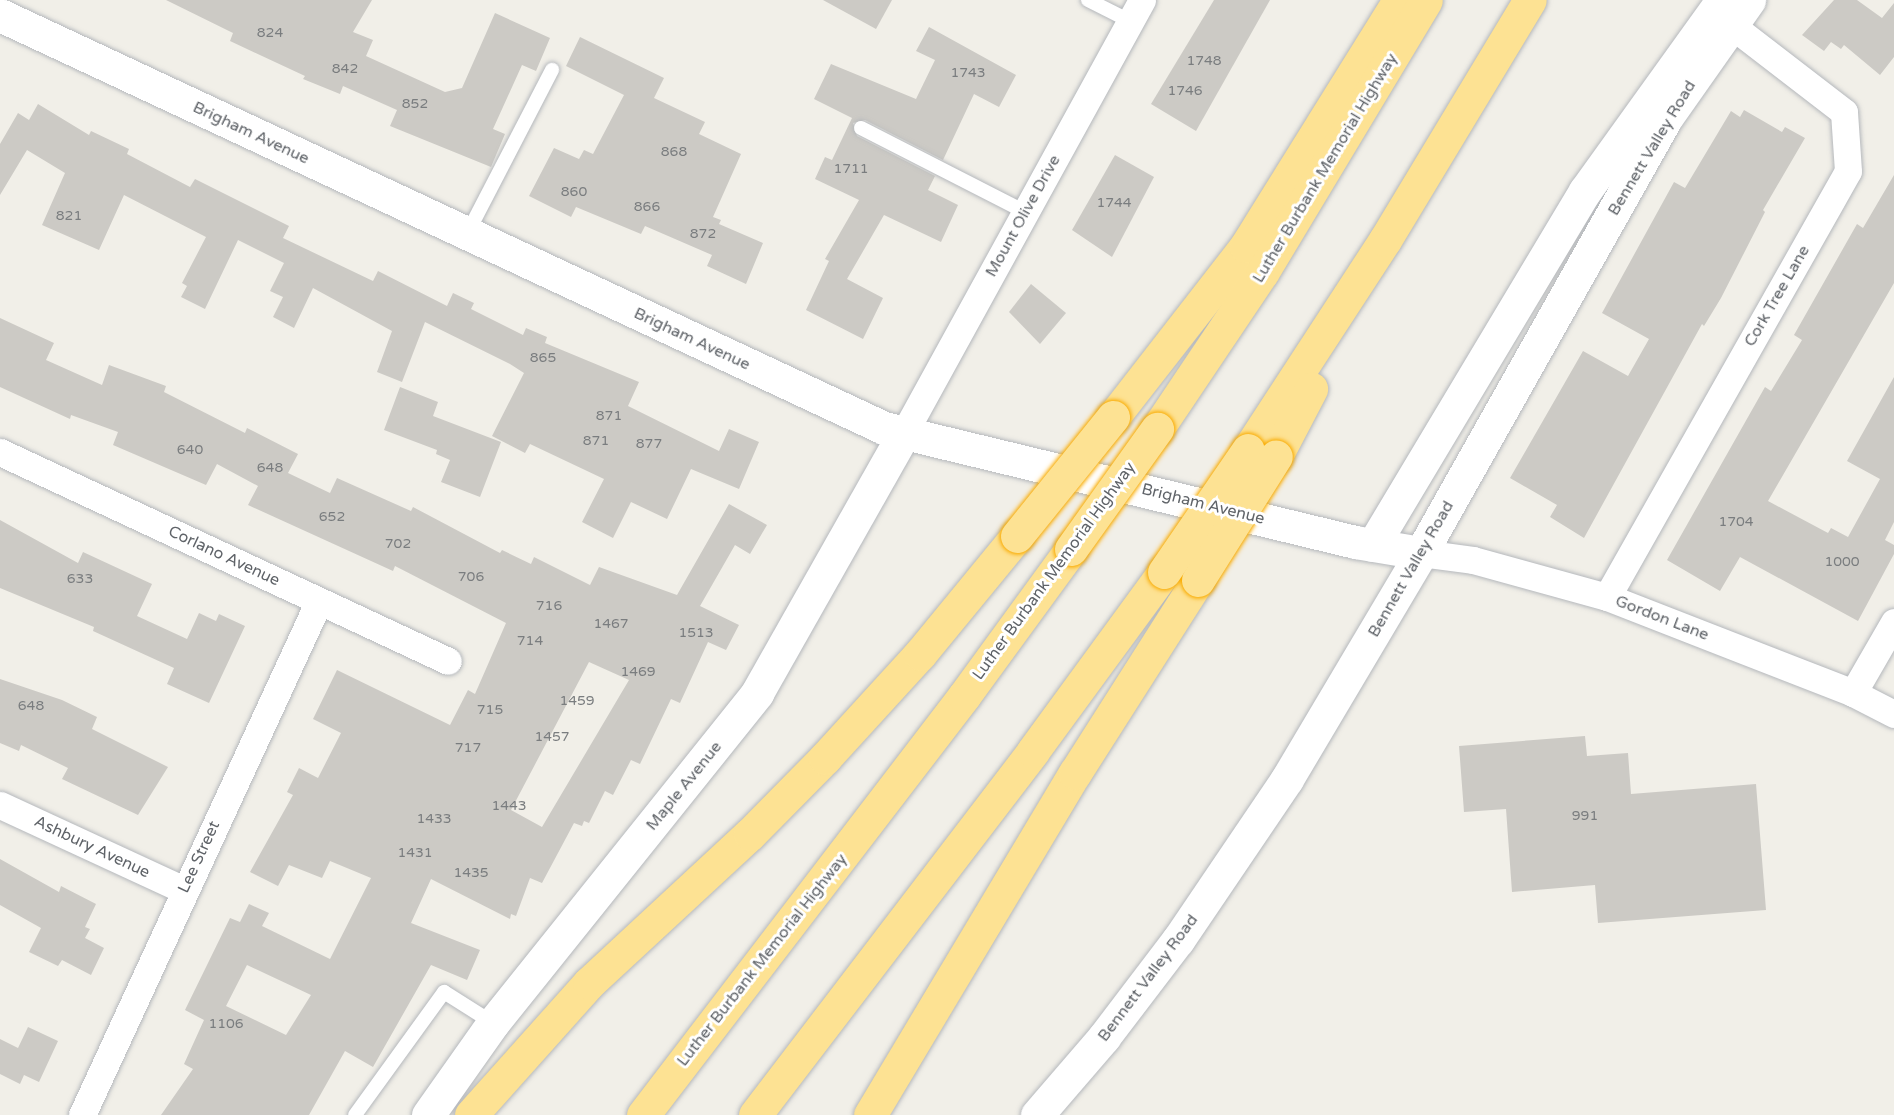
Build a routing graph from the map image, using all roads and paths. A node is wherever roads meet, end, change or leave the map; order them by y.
1 (1088, 0) edge
2 (1399, 0) edge
3 (1426, 0) edge
4 (1530, 0) edge
5 (1734, 8) edge
6 (1136, 10) edge
7 (0, 15) edge
8 (552, 70) dead end
9 (861, 128) dead end
10 (1025, 212) junction
11 (467, 234) junction
12 (904, 433) junction
13 (0, 452) edge
14 (1262, 453) junction
15 (1373, 545) junction
16 (1421, 553) junction
17 (1607, 597) junction
18 (319, 601) junction
19 (1894, 622) edge
20 (448, 661) dead end
21 (1853, 693) junction
22 (1894, 714) edge
23 (0, 805) edge
24 (184, 890) junction
25 (493, 1023) junction
26 (82, 1115) edge
27 (354, 1115) edge
28 (428, 1115) edge
29 (471, 1115) edge
30 (643, 1115) edge
31 (755, 1115) edge
32 (870, 1115) edge
33 (1037, 1115) edge

1 - 6 lane
2 - 29 highway, bridge
3 - 30 highway, Luther Burbank Memorial Highway, bridge
4 - 14 highway
5 - 15 street, Bennett Valley Road
5 - 16 street, Bennett Valley Road
5 - 17 street, Cork Tree Lane
6 - 10 street, Mount Olive Drive
7 - 11 street, Brigham Avenue
8 - 11 lane
9 - 10 lane
10 - 12 street, Mount Olive Drive
11 - 12 street, Brigham Avenue
12 - 15 street, Brigham Avenue
12 - 25 street, Maple Avenue
13 - 18 street, Corlano Avenue
14 - 31 highway, bridge
14 - 32 highway, bridge
15 - 16 street, Brigham Avenue
16 - 17 street, Gordon Lane
16 - 33 street, Bennett Valley Road
17 - 21 street, Gordon Lane
18 - 20 street, Corlano Avenue
18 - 24 street, Lee Street
19 - 21 street
21 - 22 street, Gordon Lane
23 - 24 street, Ashbury Avenue
24 - 26 street, Lee Street
25 - 27 lane
25 - 28 street, Maple Avenue

